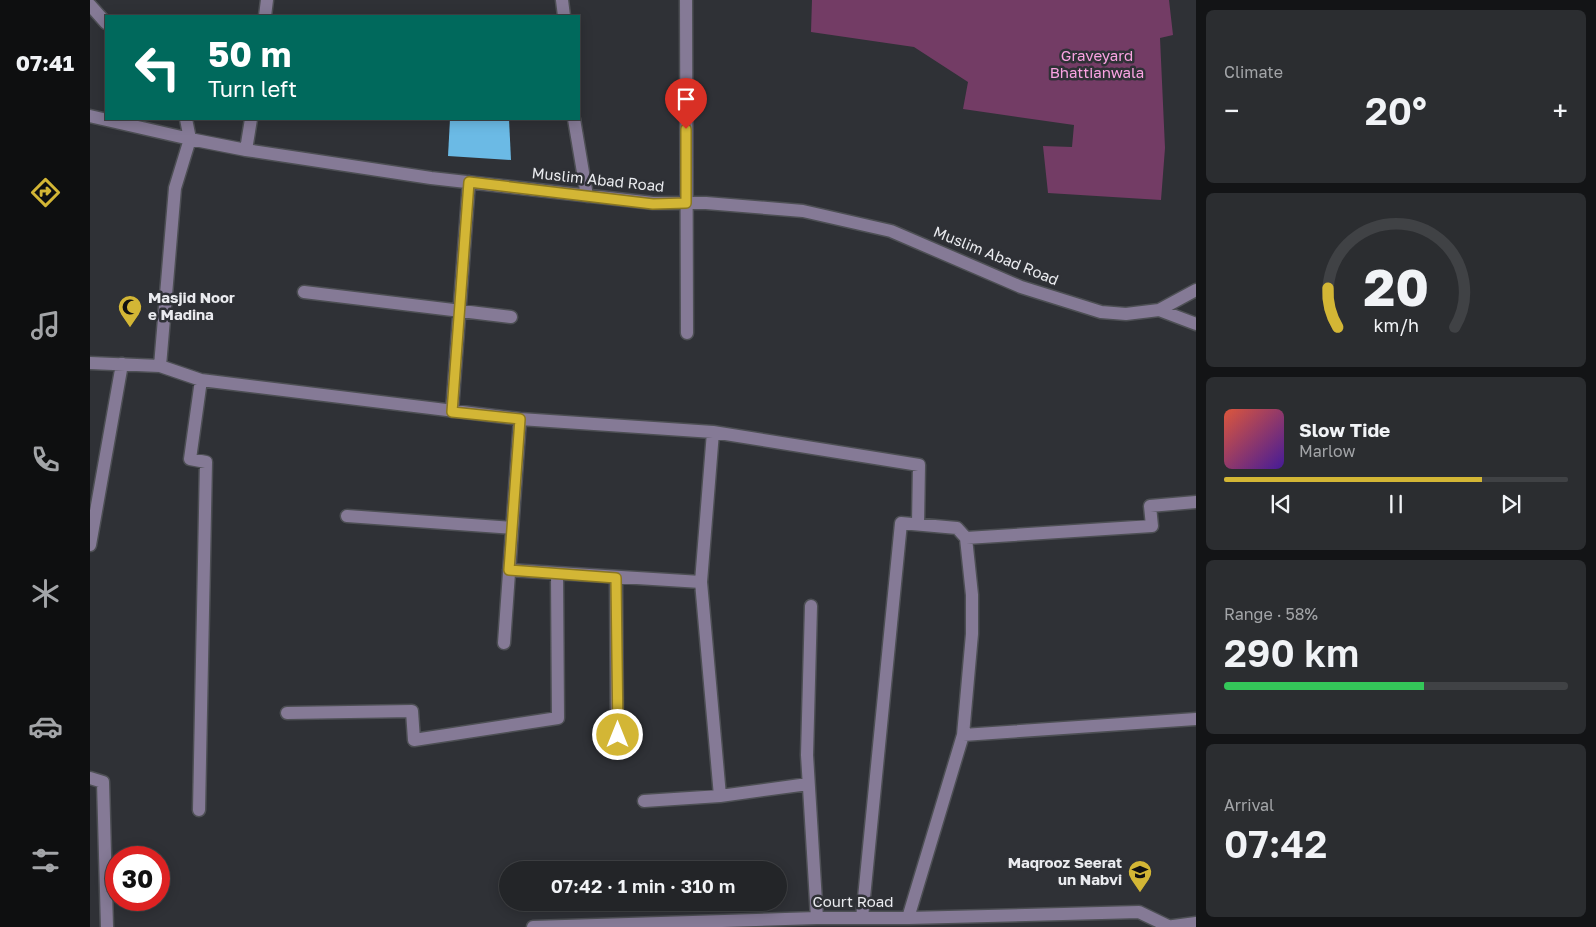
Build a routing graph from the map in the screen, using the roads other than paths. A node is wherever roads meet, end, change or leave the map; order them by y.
1 (267, 0) edge
2 (562, 0) edge
3 (686, 0) edge
4 (90, 5) edge
5 (265, 15) edge
6 (564, 15) edge
7 (105, 23) edge
8 (90, 116) edge
9 (105, 119) edge
10 (107, 120) edge
11 (186, 120) edge
12 (250, 120) edge
13 (574, 120) edge
14 (190, 139) junction
15 (246, 150) junction
16 (469, 182) junction
17 (587, 196) junction
18 (686, 203) junction
19 (1196, 290) edge
20 (304, 292) dead end
21 (460, 310) junction
22 (1160, 310) junction
23 (511, 317) dead end
24 (1196, 324) edge
25 (687, 333) dead end
26 (90, 363) edge
27 (122, 364) junction
28 (160, 366) junction
29 (201, 380) junction
30 (452, 412) junction
31 (520, 419) junction
32 (714, 432) junction
33 (1196, 502) edge
34 (347, 516) dead end
35 (918, 524) junction
36 (512, 528) junction
37 (966, 538) junction
38 (90, 545) edge
39 (509, 570) junction
40 (557, 574) junction
41 (616, 578) junction
42 (701, 582) junction
43 (811, 606) dead end
44 (504, 643) dead end
45 (288, 713) dead end
46 (1196, 719) edge
47 (618, 735) dead end
48 (963, 735) junction
49 (90, 778) edge
50 (808, 784) junction
51 (720, 796) junction
52 (644, 801) dead end
53 (200, 810) dead end
54 (817, 918) junction
55 (862, 918) junction
56 (908, 918) junction
57 (893, 922) edge
58 (1196, 923) edge
59 (107, 927) edge
60 (533, 927) edge
61 (1167, 927) edge

1 - 5 street
2 - 6 street
3 - 18 street
4 - 7 street
8 - 9 street, Muslim Abad Road
10 - 14 street, Muslim Abad Road
11 - 14 street
12 - 15 street
13 - 17 street
14 - 15 street, Muslim Abad Road
14 - 28 street
15 - 16 street, Muslim Abad Road
16 - 17 street, Muslim Abad Road
16 - 21 street
17 - 18 street, Muslim Abad Road
18 - 22 street, Muslim Abad Road
18 - 25 street
19 - 22 street
20 - 21 street
21 - 23 street
21 - 30 street
22 - 24 street
26 - 27 street
27 - 28 street
27 - 38 street
28 - 29 street
29 - 30 street
29 - 53 street
30 - 31 street
31 - 32 street
31 - 36 street
32 - 35 street
32 - 42 street
33 - 37 street
34 - 36 street
35 - 37 street
35 - 55 street
36 - 39 street
37 - 48 street
39 - 40 street
39 - 44 street
40 - 41 street
40 - 45 street
41 - 42 street
41 - 47 street
42 - 51 street
43 - 50 street
46 - 48 street
48 - 56 street
49 - 59 street
50 - 51 street
50 - 54 street
51 - 52 street
54 - 55 street, Court Road
54 - 60 street, Court Road
55 - 57 street, Court Road
56 - 57 street, Court Road
56 - 61 street, Court Road
58 - 61 street

